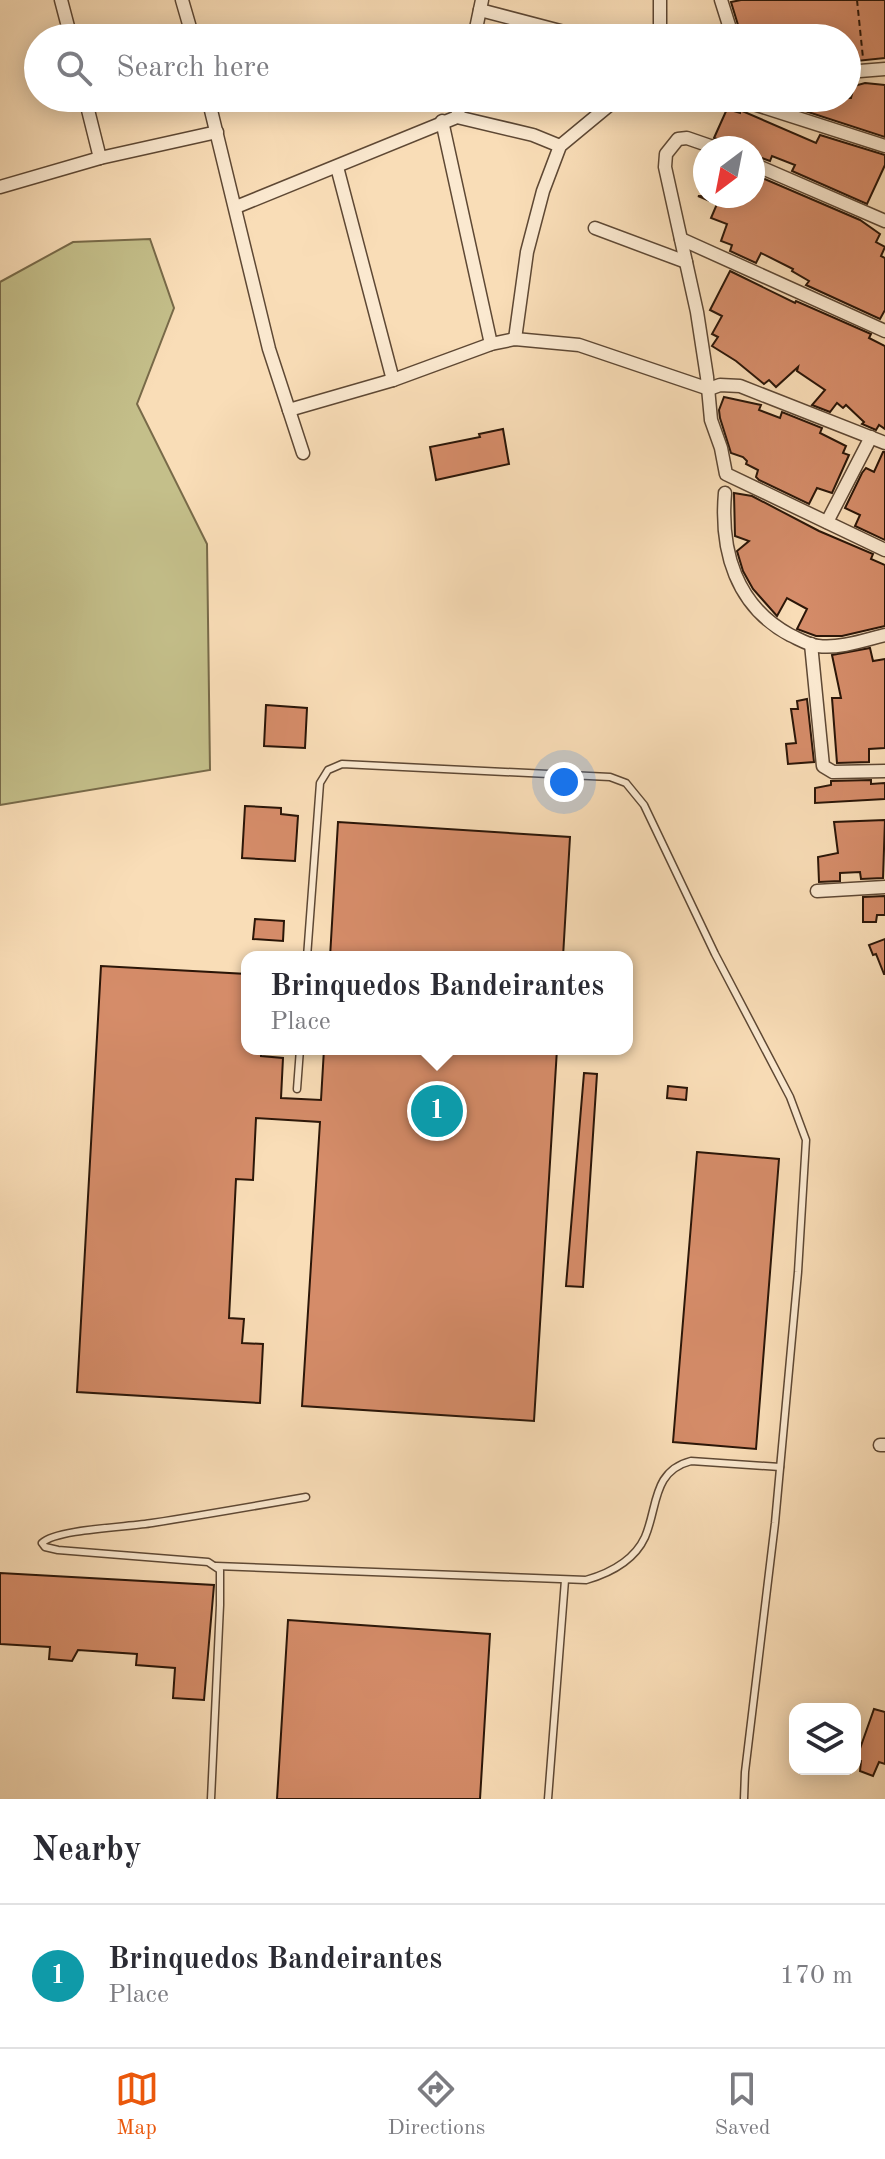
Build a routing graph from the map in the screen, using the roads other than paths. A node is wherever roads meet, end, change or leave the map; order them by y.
1 (61, 0) edge
2 (182, 0) edge
3 (660, 0) edge
4 (724, 1) edge
5 (481, 5) edge
6 (67, 24) edge
7 (189, 24) edge
8 (542, 24) edge
9 (660, 24) edge
10 (730, 24) edge
11 (885, 69) edge
12 (861, 71) edge
13 (88, 112) edge
14 (212, 112) edge
15 (458, 112) edge
16 (601, 112) edge
17 (779, 112) edge
18 (457, 117) junction
19 (442, 121) junction
20 (217, 132) junction
21 (693, 140) edge
22 (560, 146) junction
23 (885, 146) edge
24 (100, 158) junction
25 (337, 167) junction
26 (765, 169) edge
27 (0, 187) edge
28 (236, 207) junction
29 (885, 221) edge
30 (595, 228) dead end
31 (681, 239) junction
32 (686, 262) junction
33 (885, 331) edge
34 (515, 339) junction
35 (491, 344) junction
36 (393, 380) junction
37 (709, 389) junction
38 (289, 410) junction
39 (871, 437) junction
40 (885, 443) edge
41 (303, 453) dead end
42 (725, 493) dead end
43 (827, 522) junction
44 (885, 550) edge
45 (885, 635) edge
46 (811, 644) junction
47 (885, 771) edge
48 (885, 887) edge
49 (817, 891) dead end
50 (307, 951) edge
51 (300, 1055) edge
52 (297, 1089) dead end
53 (780, 1467) junction
54 (306, 1497) dead end
55 (216, 1566) junction
56 (565, 1580) junction
57 (211, 1799) edge
58 (548, 1799) edge
59 (744, 1799) edge

1 - 6 street
2 - 7 street
3 - 9 street
4 - 10 street
5 - 8 street
11 - 12 street
13 - 24 street
14 - 20 street
15 - 18 street
16 - 22 street
17 - 23 street
18 - 19 street
18 - 22 street
19 - 25 street
19 - 35 street
20 - 24 street
20 - 28 street
21 - 31 street
22 - 34 street
24 - 27 street
25 - 28 street
25 - 36 street
26 - 29 street
28 - 38 street
30 - 32 street
31 - 32 street
31 - 33 street
32 - 37 street
34 - 35 street
34 - 37 street
35 - 36 street
36 - 38 street
37 - 39 street
37 - 43 street
38 - 41 street
39 - 40 street
39 - 43 street
42 - 46 street
43 - 44 street
45 - 46 street
46 - 47 street
48 - 49 street
50 - 53 lane
51 - 52 lane
53 - 56 lane
53 - 59 lane
54 - 55 lane
55 - 56 lane
55 - 57 lane
56 - 58 lane

